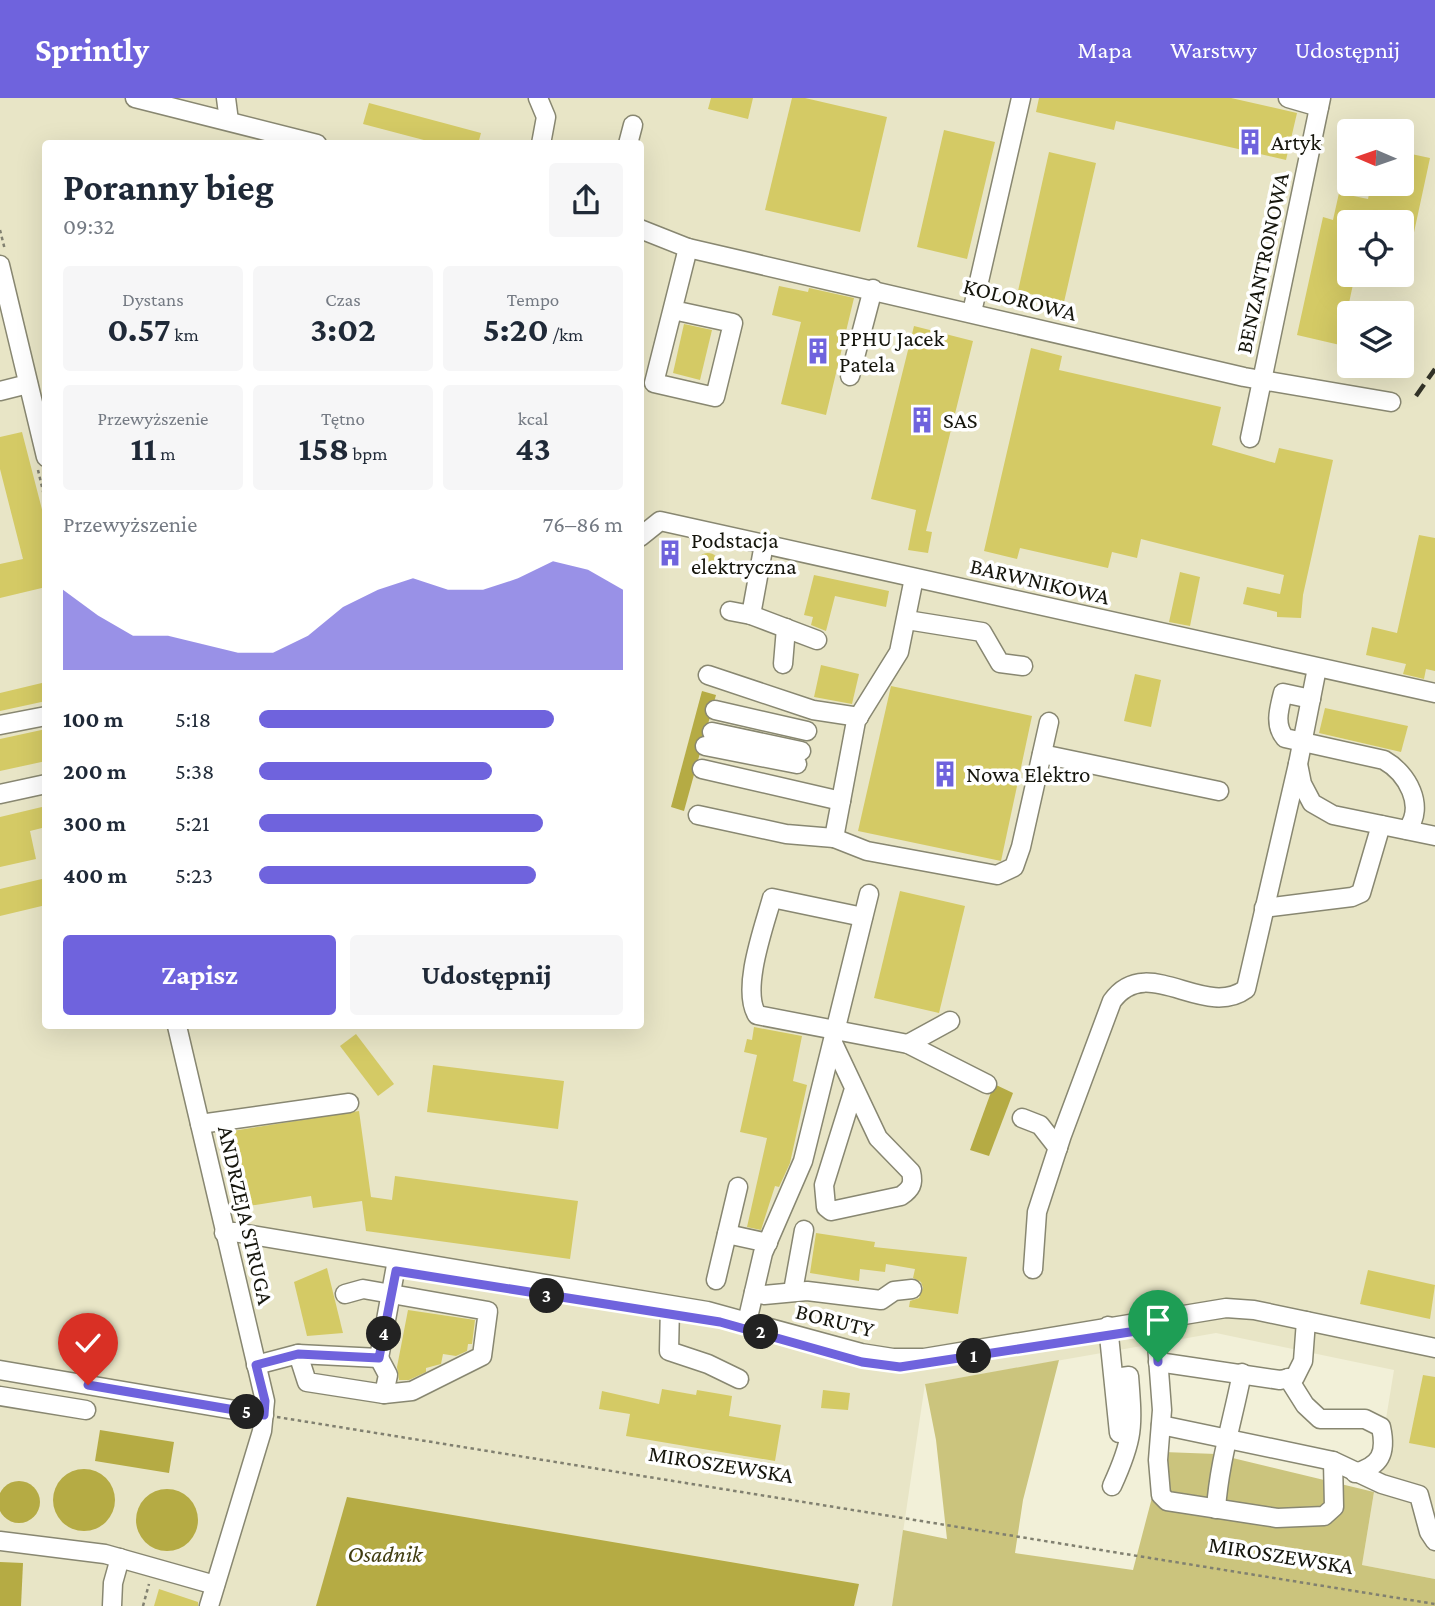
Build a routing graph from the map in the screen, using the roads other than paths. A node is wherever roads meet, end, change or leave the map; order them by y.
1 (135, 98) edge
2 (226, 98) edge
3 (538, 98) edge
4 (1021, 98) edge
5 (1288, 98) edge
6 (1320, 103) edge
7 (229, 121) junction
8 (633, 125) dead end
9 (302, 140) edge
10 (542, 140) edge
11 (629, 140) edge
12 (644, 231) edge
13 (688, 248) junction
14 (0, 265) edge
15 (873, 289) junction
16 (673, 310) junction
17 (972, 312) junction
18 (850, 376) dead end
19 (1262, 379) junction
20 (28, 384) junction
21 (0, 391) edge
22 (1391, 402) dead end
23 (1250, 438) dead end
24 (42, 441) edge
25 (644, 534) edge
26 (764, 544) junction
27 (914, 578) junction
28 (730, 611) dead end
29 (751, 615) junction
30 (907, 620) junction
31 (786, 628) junction
32 (817, 640) dead end
33 (783, 664) dead end
34 (1023, 666) dead end
35 (1317, 668) junction
36 (708, 675) dead end
37 (1435, 693) edge
38 (766, 695) junction
39 (1311, 699) junction
40 (715, 710) dead end
41 (813, 710) junction
42 (42, 717) edge
43 (859, 717) junction
44 (761, 720) junction
45 (1049, 722) dead end
46 (0, 725) edge
47 (807, 731) junction
48 (1303, 743) junction
49 (706, 752) junction
50 (737, 752) junction
51 (1042, 754) junction
52 (1298, 764) junction
53 (795, 770) junction
54 (42, 785) edge
55 (1219, 792) dead end
56 (0, 794) edge
57 (841, 800) junction
58 (698, 815) dead end
59 (1381, 825) junction
60 (1407, 830) junction
61 (1435, 836) edge
62 (834, 838) junction
63 (869, 894) dead end
64 (1264, 908) junction
65 (863, 917) junction
66 (950, 1021) dead end
67 (178, 1029) edge
68 (835, 1037) junction
69 (908, 1044) junction
70 (988, 1084) dead end
71 (854, 1089) junction
72 (349, 1103) dead end
73 (1022, 1118) dead end
74 (200, 1124) junction
75 (1058, 1147) junction
76 (738, 1187) dead end
77 (804, 1230) dead end
78 (224, 1233) junction
79 (727, 1234) junction
80 (768, 1243) junction
81 (397, 1260) junction
82 (1033, 1269) dead end
83 (716, 1280) dead end
84 (912, 1289) dead end
85 (793, 1291) junction
86 (754, 1292) junction
87 (392, 1293) junction
88 (345, 1294) dead end
89 (670, 1306) junction
90 (1155, 1318) junction
91 (1306, 1321) junction
92 (747, 1322) junction
93 (1108, 1326) junction
94 (1435, 1348) edge
95 (298, 1354) junction
96 (379, 1358) junction
97 (1158, 1362) junction
98 (256, 1365) junction
99 (0, 1370) edge
100 (1242, 1373) junction
101 (1289, 1378) junction
102 (739, 1379) dead end
103 (384, 1394) junction
104 (0, 1396) edge
105 (86, 1410) dead end
106 (264, 1415) junction
107 (1161, 1425) junction
108 (1230, 1439) junction
109 (1124, 1440) junction
110 (1159, 1448) junction
111 (1333, 1461) junction
112 (1356, 1474) junction
113 (1112, 1486) dead end
114 (1216, 1509) junction
115 (0, 1541) edge
116 (1435, 1541) edge
117 (120, 1558) junction
118 (215, 1585) junction
119 (112, 1606) edge
120 (209, 1606) edge

1 - 7 street
2 - 7 street
3 - 10 street
4 - 17 street
5 - 6 street
6 - 19 street, BENZANTRONOWA
7 - 9 street
8 - 11 street
12 - 13 street, KOLOROWA
13 - 15 street, KOLOROWA
13 - 16 street
14 - 20 street
15 - 17 street, KOLOROWA
15 - 18 street
16 - 16 street
17 - 19 street, KOLOROWA
19 - 22 street, KOLOROWA
19 - 23 street, BENZANTRONOWA
20 - 21 street
20 - 24 street
25 - 26 street, BARWNIKOWA
26 - 27 street, BARWNIKOWA
26 - 29 street
27 - 30 street
27 - 35 street, BARWNIKOWA
28 - 29 street
29 - 31 street
30 - 34 street
30 - 43 street
31 - 32 street
31 - 33 street
35 - 37 street, BARWNIKOWA
35 - 39 street
36 - 38 street
38 - 41 street
38 - 44 street
39 - 48 street
39 - 48 street
40 - 44 street
41 - 43 street
41 - 47 street
42 - 46 street
43 - 57 street
44 - 47 street
45 - 51 street
47 - 53 street
48 - 52 street
48 - 60 street
49 - 50 street
49 - 50 street
49 - 53 street
50 - 53 street
50 - 53 street
51 - 55 street
51 - 62 street
52 - 59 street
52 - 64 street
53 - 57 street
54 - 56 street
57 - 62 street
58 - 62 street
59 - 60 street
59 - 64 street
60 - 61 street
63 - 65 street
64 - 75 street
65 - 68 street
65 - 68 street
66 - 69 street
67 - 74 street, ANDRZEJA STRUGA
68 - 69 street
68 - 71 street
68 - 80 street
69 - 70 street
71 - 71 street
72 - 74 street
73 - 75 street
74 - 78 street, ANDRZEJA STRUGA
75 - 82 street
76 - 79 street
77 - 85 street
78 - 81 street, BORUTY
78 - 98 street, ANDRZEJA STRUGA
79 - 80 street
79 - 83 street
80 - 86 street
81 - 87 street
81 - 89 street, BORUTY
84 - 85 street
85 - 86 street
86 - 92 street
87 - 88 street
87 - 96 street
87 - 103 street
89 - 92 street, BORUTY
89 - 102 street
90 - 91 street, BORUTY
90 - 93 street, BORUTY
90 - 97 street
91 - 94 street, BORUTY
91 - 101 street
92 - 93 street, BORUTY
93 - 109 street
95 - 96 street
95 - 98 street
95 - 103 street
96 - 103 street
97 - 100 street
97 - 107 street
98 - 106 street, ANDRZEJA STRUGA
99 - 106 street
100 - 101 street
100 - 108 street
101 - 112 street
104 - 105 street
106 - 118 street
107 - 108 street
107 - 110 street
108 - 111 street
108 - 114 street
109 - 110 street
109 - 113 street
110 - 114 street
111 - 112 street
111 - 114 street
112 - 116 street
115 - 117 street
117 - 118 street
117 - 119 street
118 - 120 street

